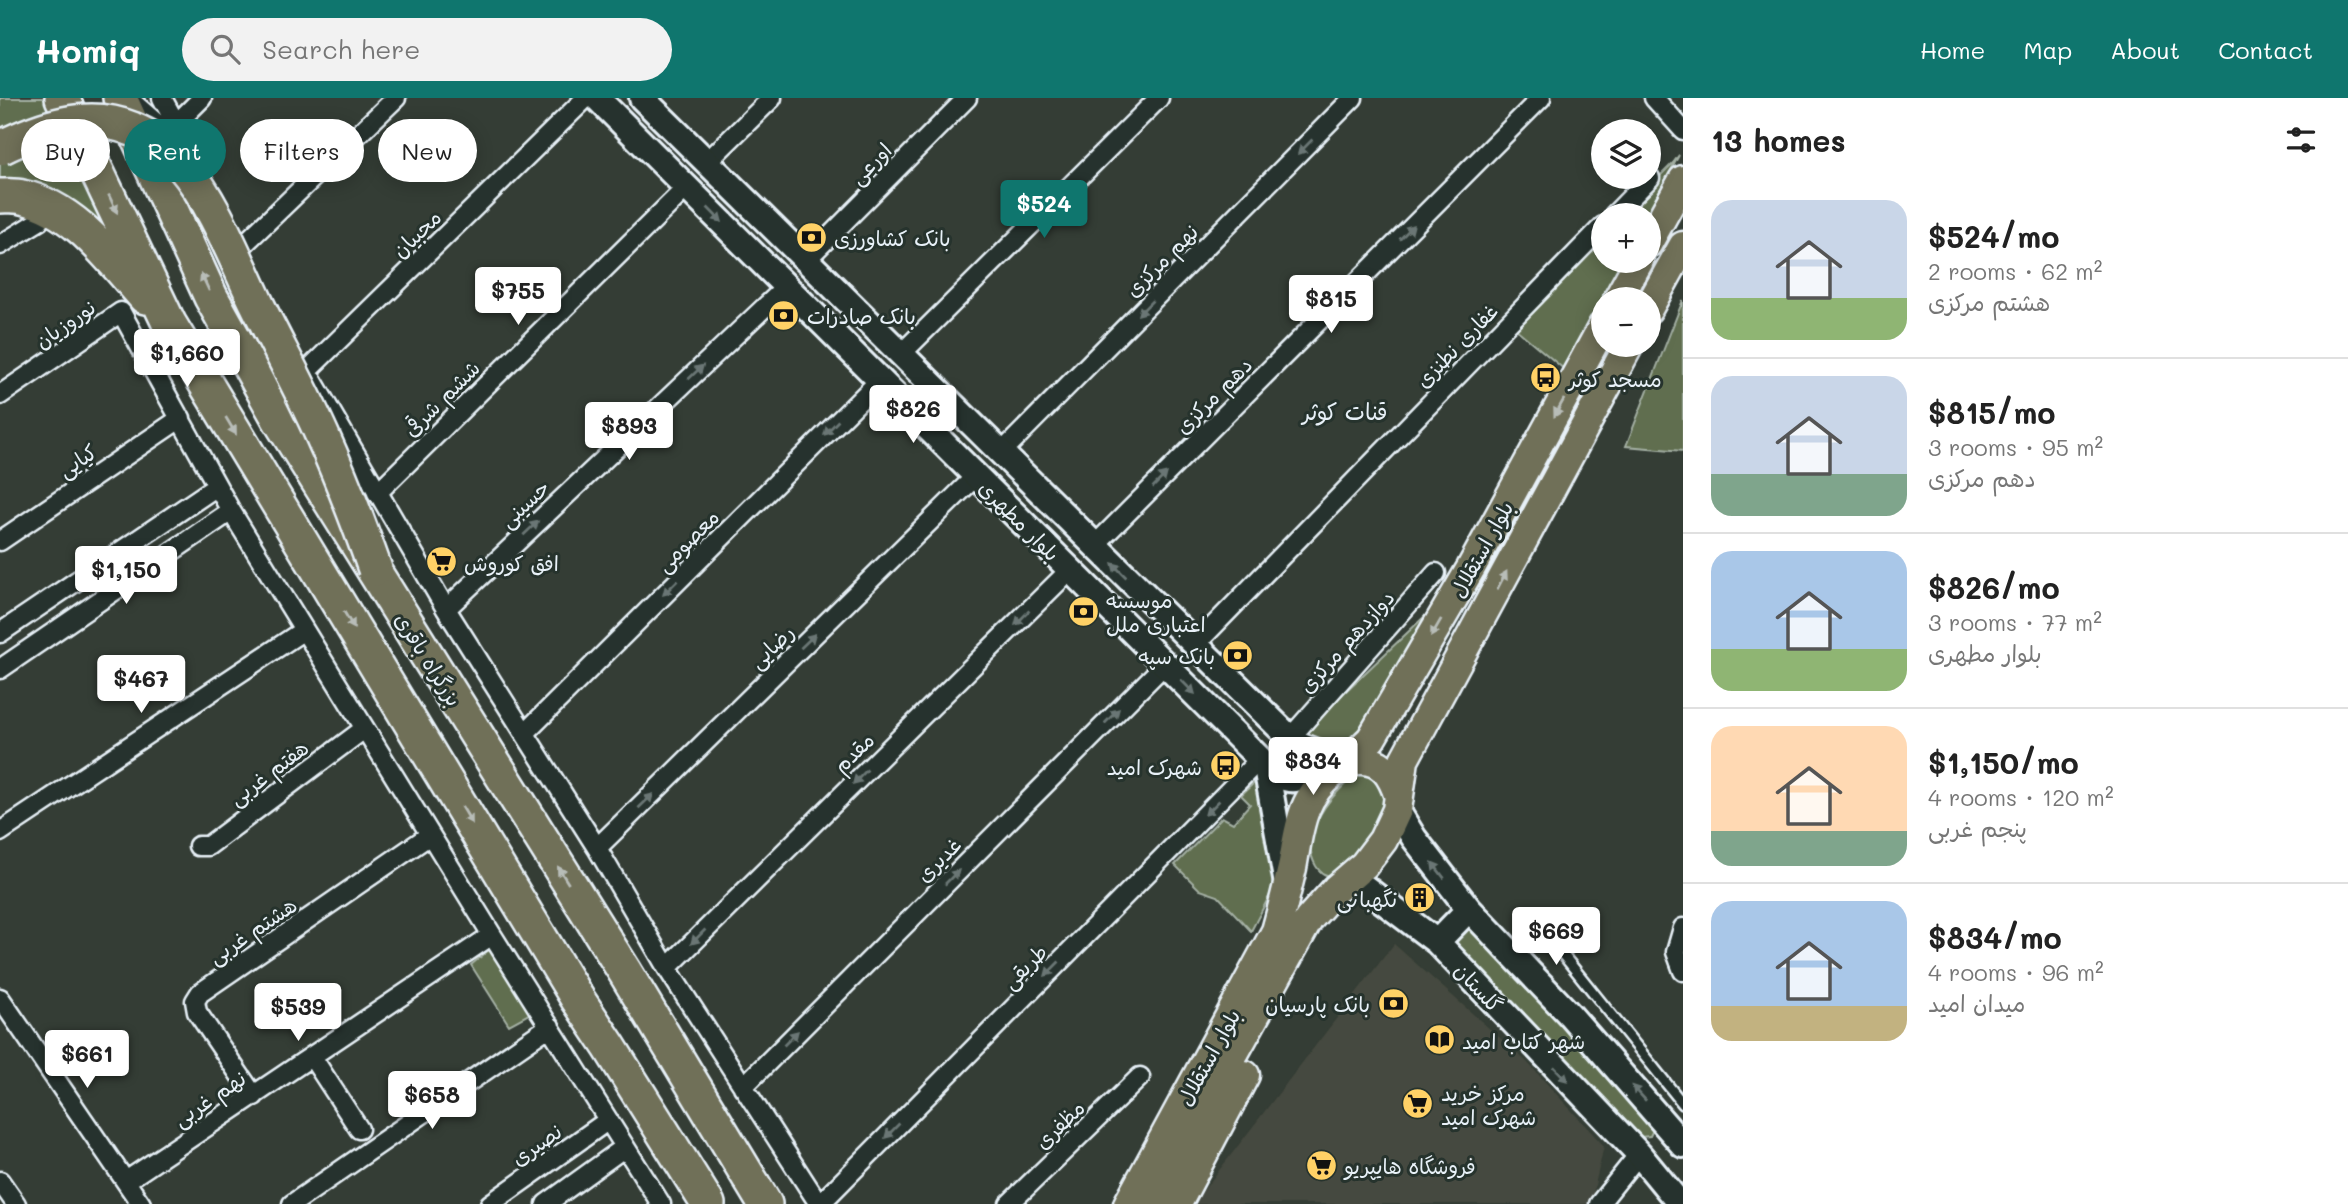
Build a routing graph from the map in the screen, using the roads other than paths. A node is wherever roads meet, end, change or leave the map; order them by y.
1 (62, 98) edge
2 (120, 98) edge
3 (128, 98) edge
4 (162, 98) edge
5 (202, 98) edge
6 (396, 98) edge
7 (586, 98) edge
8 (597, 98) edge
9 (642, 98) edge
10 (772, 98) edge
11 (967, 98) edge
12 (1159, 98) edge
13 (1353, 98) edge
14 (1541, 98) edge
15 (1654, 98) edge
16 (152, 119) edge
17 (173, 119) edge
18 (181, 119) edge
19 (1683, 130) edge
20 (0, 148) edge
21 (707, 162) junction
22 (1683, 180) edge
23 (208, 182) edge
24 (687, 187) junction
25 (1639, 189) edge
26 (0, 196) edge
27 (1626, 203) edge
28 (1661, 220) edge
29 (40, 221) dead end
30 (1591, 238) edge
31 (0, 245) edge
32 (1683, 246) edge
33 (241, 247) junction
34 (806, 260) junction
35 (786, 286) junction
36 (1660, 287) edge
37 (169, 323) junction
38 (1591, 348) edge
39 (901, 354) junction
40 (1622, 357) edge
41 (307, 371) junction
42 (880, 380) junction
43 (0, 395) edge
44 (181, 418) junction
45 (1002, 453) junction
46 (976, 476) junction
47 (217, 486) junction
48 (377, 493) junction
49 (231, 511) junction
50 (0, 541) edge
51 (1094, 546) junction
52 (375, 569) junction
53 (1070, 570) junction
54 (1436, 573) dead end
55 (446, 609) junction
56 (33, 611) junction
57 (304, 630) junction
58 (0, 633) edge
59 (50, 635) junction
60 (1195, 645) junction
61 (1164, 664) junction
62 (0, 670) edge
63 (1409, 674) junction
64 (1434, 705) junction
65 (364, 729) junction
66 (526, 732) junction
67 (1294, 742) junction
68 (1263, 763) junction
69 (1346, 763) junction
70 (1398, 802) junction
71 (0, 832) edge
72 (430, 835) junction
73 (198, 846) dead end
74 (597, 848) junction
75 (1351, 877) junction
76 (1285, 897) junction
77 (1469, 908) junction
78 (1309, 919) junction
79 (1683, 928) edge
80 (599, 933) junction
81 (492, 935) junction
82 (1547, 935) dead end
83 (1437, 942) junction
84 (553, 957) junction
85 (667, 968) junction
86 (1683, 971) edge
87 (0, 998) edge
88 (649, 1013) junction
89 (550, 1026) junction
90 (609, 1045) junction
91 (312, 1057) junction
92 (1140, 1077) dead end
93 (743, 1087) junction
94 (254, 1096) junction
95 (1683, 1104) edge
96 (607, 1121) junction
97 (359, 1129) dead end
98 (1678, 1138) edge
99 (625, 1147) junction
100 (1644, 1160) junction
101 (0, 1181) edge
102 (126, 1181) junction
103 (16, 1204) edge
104 (141, 1204) edge
105 (292, 1204) edge
106 (490, 1204) edge
107 (546, 1204) edge
108 (661, 1204) edge
109 (708, 1204) edge
110 (765, 1204) edge
111 (819, 1204) edge
112 (1009, 1204) edge
113 (1110, 1204) edge
114 (1128, 1204) edge
115 (1150, 1204) edge
116 (1177, 1204) edge
117 (1599, 1204) edge
118 (1681, 1204) edge

1 -> 37 highway
52 -> 2 highway, بزرگراه باقری
3 - 16 street
4 - 17 street
5 - 18 street
6 - 33 street
7 - 41 street, محبیان
8 - 24 main road, بلوار مطهری
9 - 21 main road, بلوار مطهری
10 - 21 street
11 - 34 street, اورعی
12 - 39 street
13 -> 45 street, نهم مرکزی
51 -> 14 street, دهم مرکزی
15 - 19 street
20 - 52 highway, bridge
21 - 34 main road, بلوار مطهری
22 - 28 main road
23 - 33 street
24 -> 35 main road, بلوار مطهری
24 - 48 street, ششم شرقی
25 - 27 street
26 - 37 highway
29 - 31 street
30 - 60 street, غفاری نطنزی
32 - 36 main road
33 - 41 street
34 - 39 main road, بلوار مطهری
35 - 42 main road, بلوار مطهری
55 -> 35 street, حسینی
37 -> 84 highway
38 -> 63 main road, بلوار استقلال
39 - 45 main road, بلوار مطهری
64 -> 40 main road, بلوار استقلال
41 - 48 street
42 - 46 main road, بلوار مطهری
42 -> 66 street, معصومی
43 - 44 street, نوروزیان
44 - 47 street
44 - 50 street, کیایی
45 - 51 main road, بلوار مطهری
46 - 53 main road, بلوار مطهری
74 -> 46 street, رضایی
47 - 49 street
47 - 56 street
48 - 55 street
49 - 57 street
49 - 59 street
60 -> 51 main road, بلوار مطهری
80 -> 52 highway, بزرگراه باقری
53 - 61 main road, بلوار مطهری
53 -> 85 street, مقدم
54 - 67 street, دوازدهم مرکزی
55 - 66 street
56 - 58 street
56 - 59 street
57 - 65 street
57 - 71 street
59 - 62 street
60 - 67 main road, بلوار مطهری
61 -> 68 main road, بلوار مطهری
93 -> 61 street, غدیری
63 - 64 main road
63 - 69 main road, بلوار استقلال
64 - 70 main road, بلوار استقلال
65 - 72 street
65 - 73 street, هفتم غربی
66 - 74 street
67 - 68 main road
67 - 69 main road
68 - 76 main road
68 -> 111 street, طریقی
69 - 70 main road
69 - 76 main road, بلوار استقلال
70 - 75 main road, بلوار استقلال
77 -> 70 main road
72 - 81 street
72 - 94 street, هشتم غربی
74 - 85 street
75 - 78 main road, بلوار استقلال
75 - 83 main road, گلستان
76 - 113 main road
76 - 114 main road, بلوار استقلال
77 - 83 main road
98 -> 77 main road
78 - 115 main road, بلوار استقلال
78 - 116 main road
79 - 86 street
80 - 84 highway
80 - 88 highway, بزرگراه باقری
81 - 89 street
81 - 91 street, نهم غربی
82 - 95 lane
83 -> 100 main road, گلستان
84 - 90 highway
85 - 93 street
87 - 102 street
88 - 90 highway
88 - 110 highway, بزرگراه باقری
89 - 96 street
89 - 105 street
90 - 109 highway
91 - 94 street, نهم غربی
91 - 97 street
92 - 112 street, مظفری
93 - 111 street
94 - 102 street, نهم غربی
96 - 99 street
96 - 106 street, نصیری
98 - 100 main road
99 - 107 street
99 - 108 street
100 - 117 street
100 - 118 main road, گلستان
101 - 103 street
102 - 104 street

